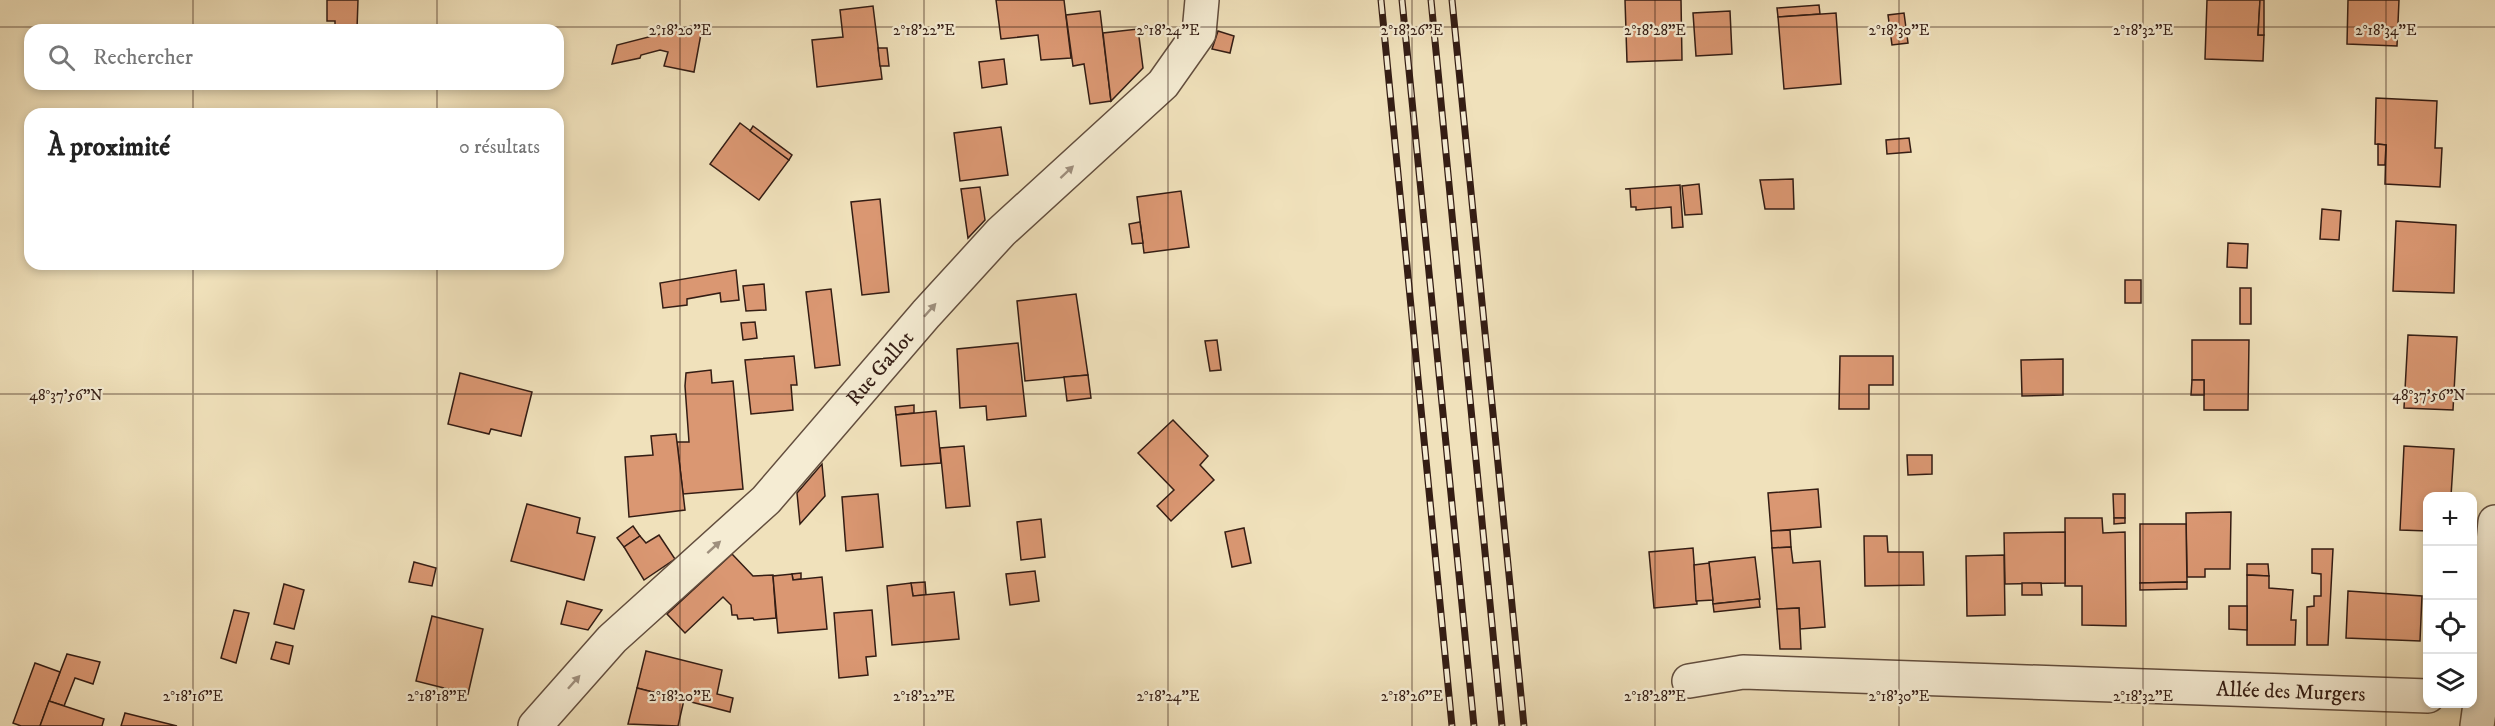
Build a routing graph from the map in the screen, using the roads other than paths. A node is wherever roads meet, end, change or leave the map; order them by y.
1 (1202, 0) edge
2 (2495, 522) edge
3 (1689, 681) dead end
4 (2423, 696) edge
5 (2477, 710) edge
6 (535, 726) edge

6 -> 1 street, Rue Gallot
2 - 5 street
3 - 4 street, Allée des Murgers

